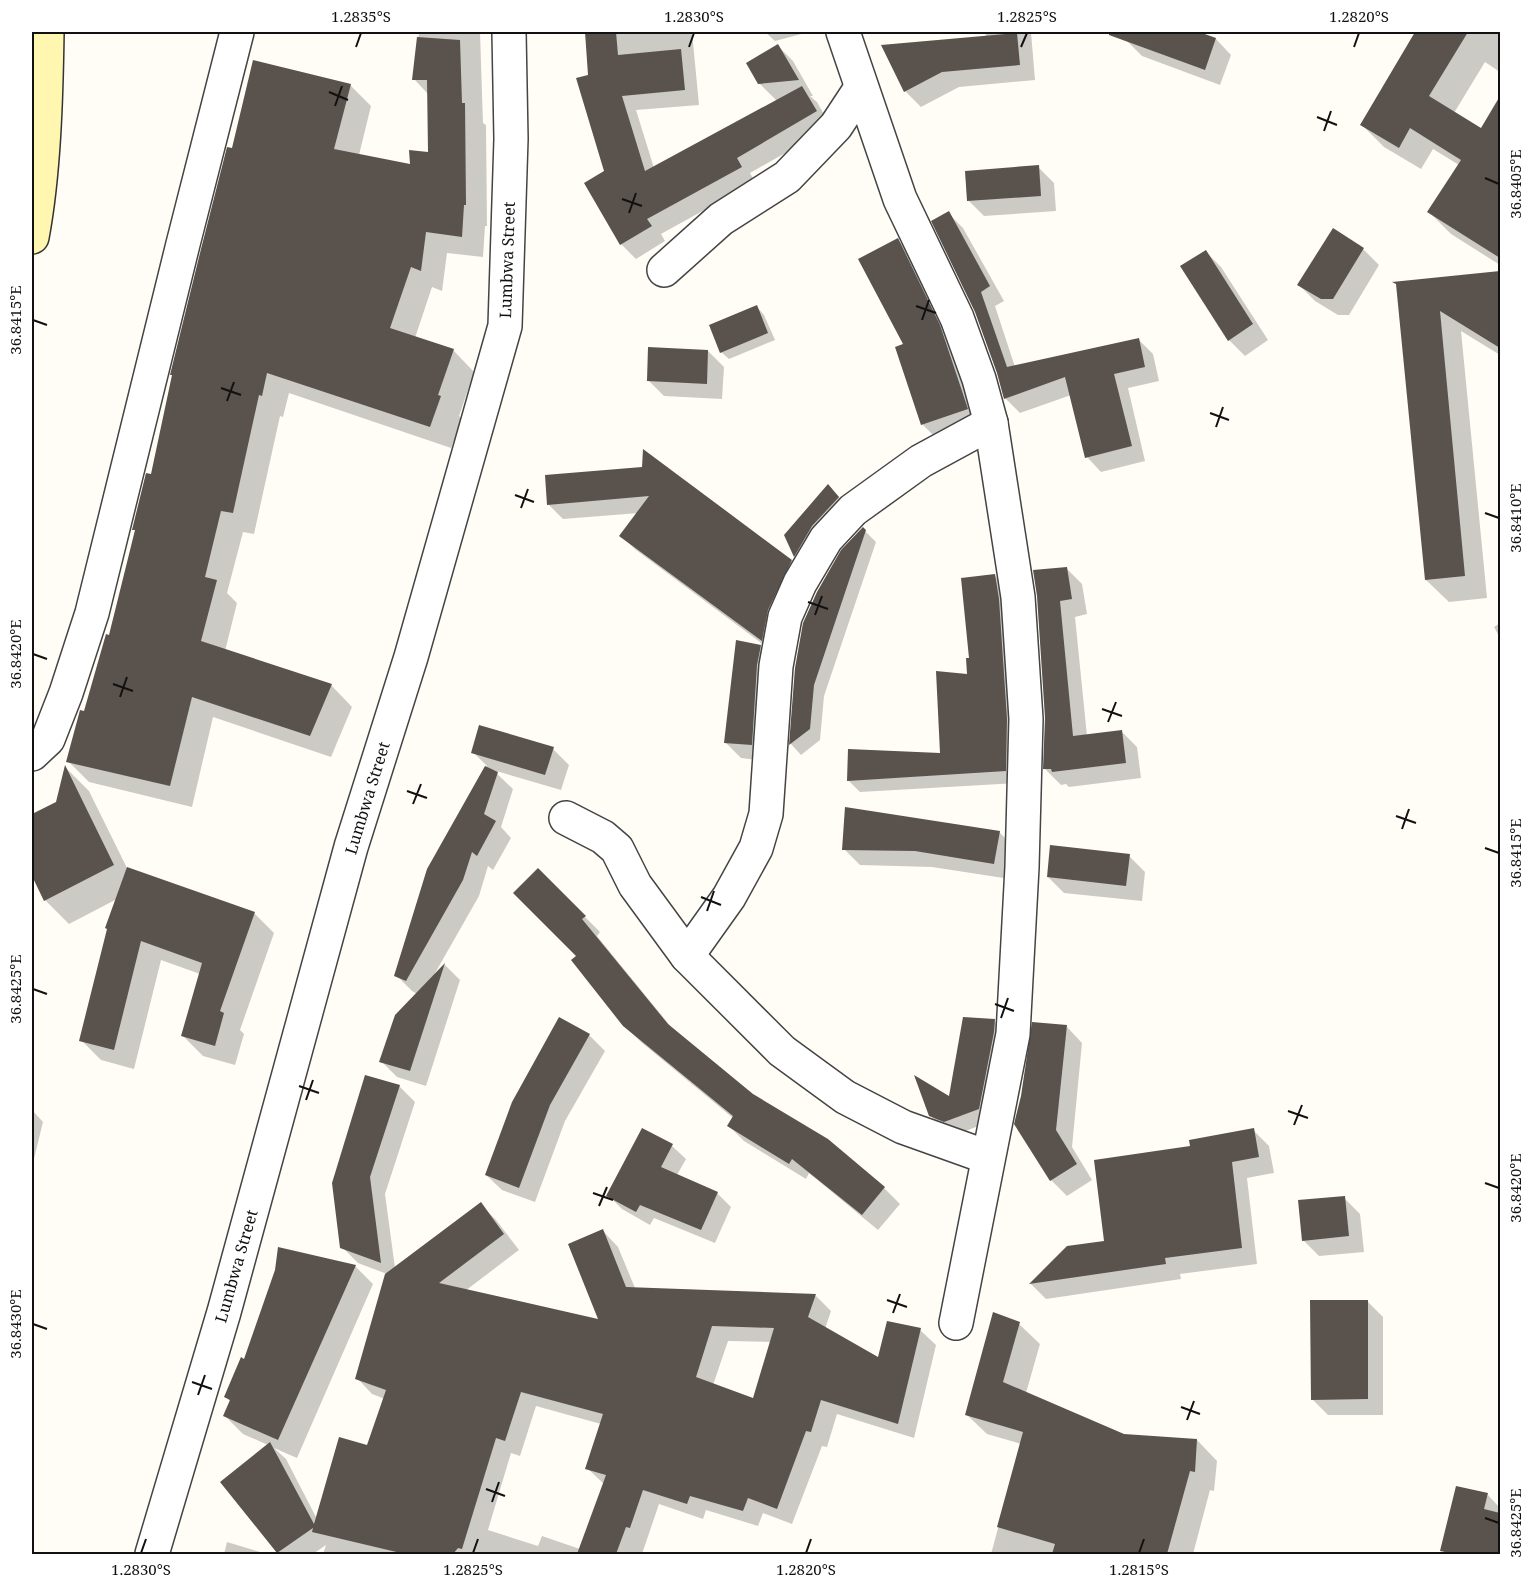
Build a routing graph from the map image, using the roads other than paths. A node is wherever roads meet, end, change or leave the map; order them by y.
1 (47, 32) edge
2 (237, 32) edge
3 (509, 32) edge
4 (843, 32) edge
5 (861, 88) junction
6 (32, 237) edge
7 (664, 270) dead end
8 (991, 423) junction
9 (32, 754) edge
10 (566, 818) dead end
11 (687, 956) junction
12 (987, 1157) junction
13 (956, 1323) dead end
14 (152, 1554) edge

1 - 6 main road
2 - 9 street
3 - 14 street, Lumbwa Street
4 - 5 street
5 - 7 street
5 - 8 street
8 - 11 street
8 - 12 street
10 - 11 street
11 - 12 street
12 - 13 street

